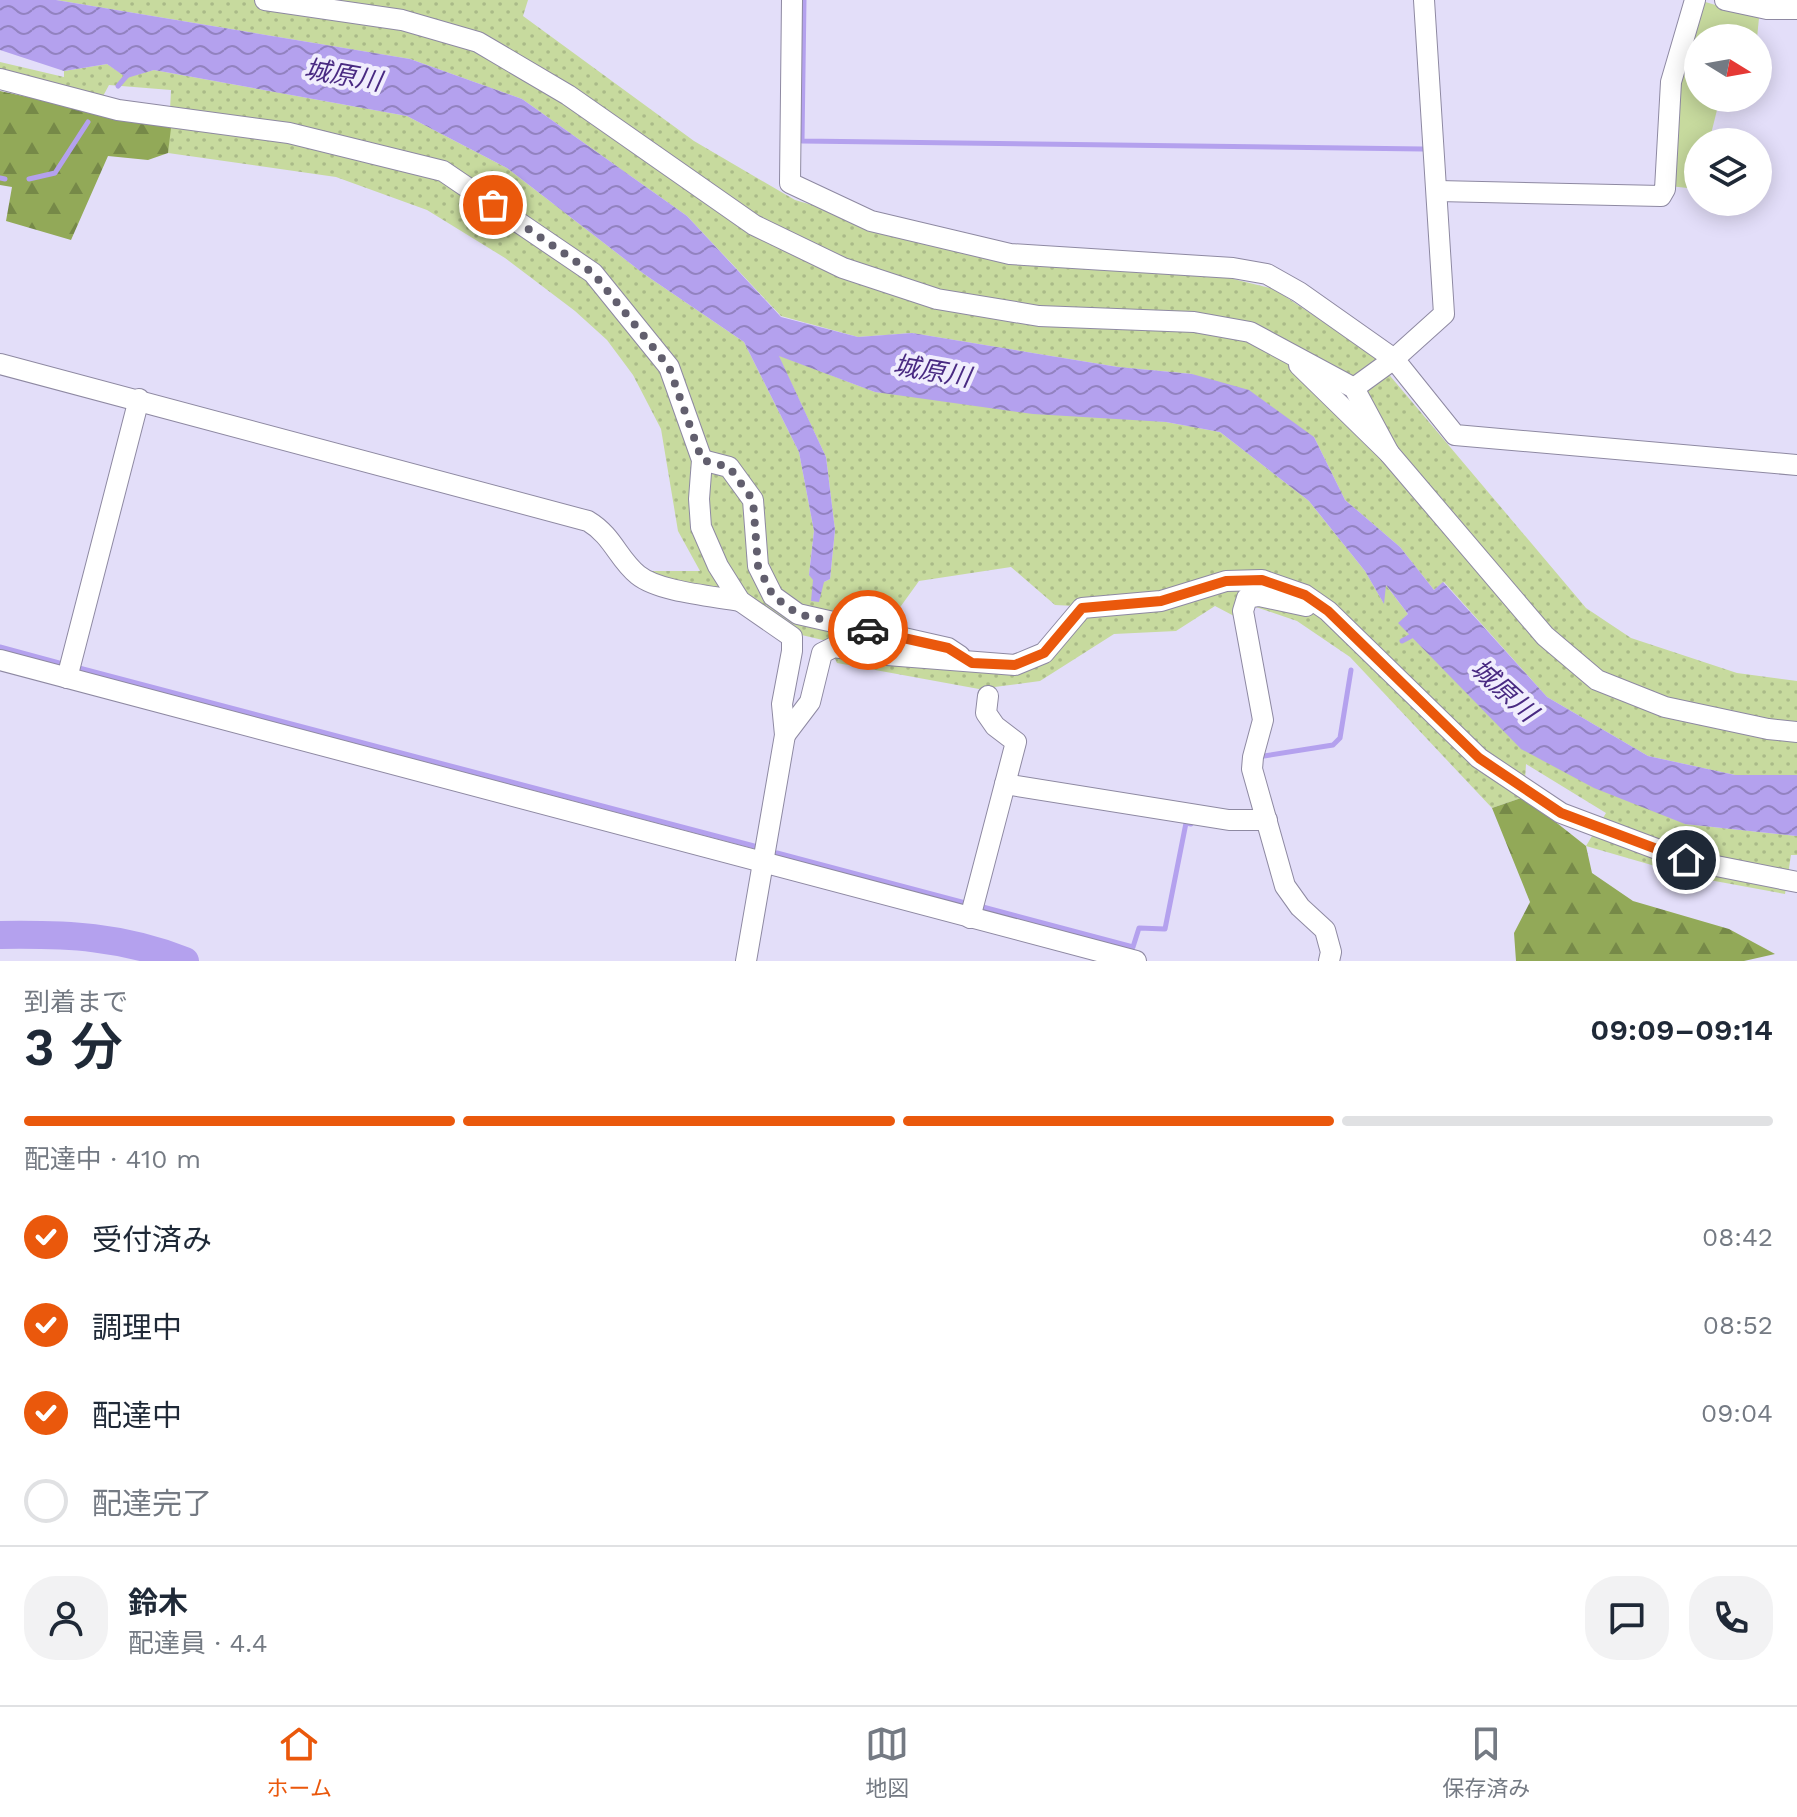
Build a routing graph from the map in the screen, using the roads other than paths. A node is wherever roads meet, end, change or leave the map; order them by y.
1 (265, 0) edge
2 (792, 0) edge
3 (1424, 0) edge
4 (1695, 0) edge
5 (1725, 0) edge
6 (1767, 4) edge
7 (1797, 9) edge
8 (0, 79) edge
9 (1438, 191) junction
10 (1279, 346) junction
11 (1394, 359) junction
12 (0, 364) edge
13 (1354, 388) junction
14 (139, 399) junction
15 (1389, 453) junction
16 (702, 460) junction
17 (1797, 465) edge
18 (740, 601) junction
19 (1328, 611) junction
20 (0, 660) edge
21 (972, 663) junction
22 (67, 678) junction
23 (988, 696) dead end
24 (1797, 732) edge
25 (785, 735) junction
26 (1005, 784) junction
27 (1267, 820) junction
28 (763, 863) junction
29 (1797, 882) edge
30 (970, 918) junction
31 (746, 961) edge
32 (1136, 961) edge
33 (1329, 961) edge

1 - 10 street
2 - 11 street
3 - 9 street
4 - 9 street
5 - 6 street
6 - 7 street
8 - 16 street
9 - 11 street
10 - 13 street
10 - 15 street
11 - 13 street
11 - 17 street
12 - 14 street
13 - 15 street
14 - 18 street
14 - 22 street
15 - 24 street
16 - 18 street
16 - 21 street
18 - 25 street
19 - 21 street
19 - 27 street
19 - 29 street
20 - 22 street
21 - 25 street
22 - 28 street
23 - 26 street
25 - 28 street
26 - 27 street
26 - 30 street
27 - 33 street
28 - 30 street
28 - 31 street
30 - 32 street

